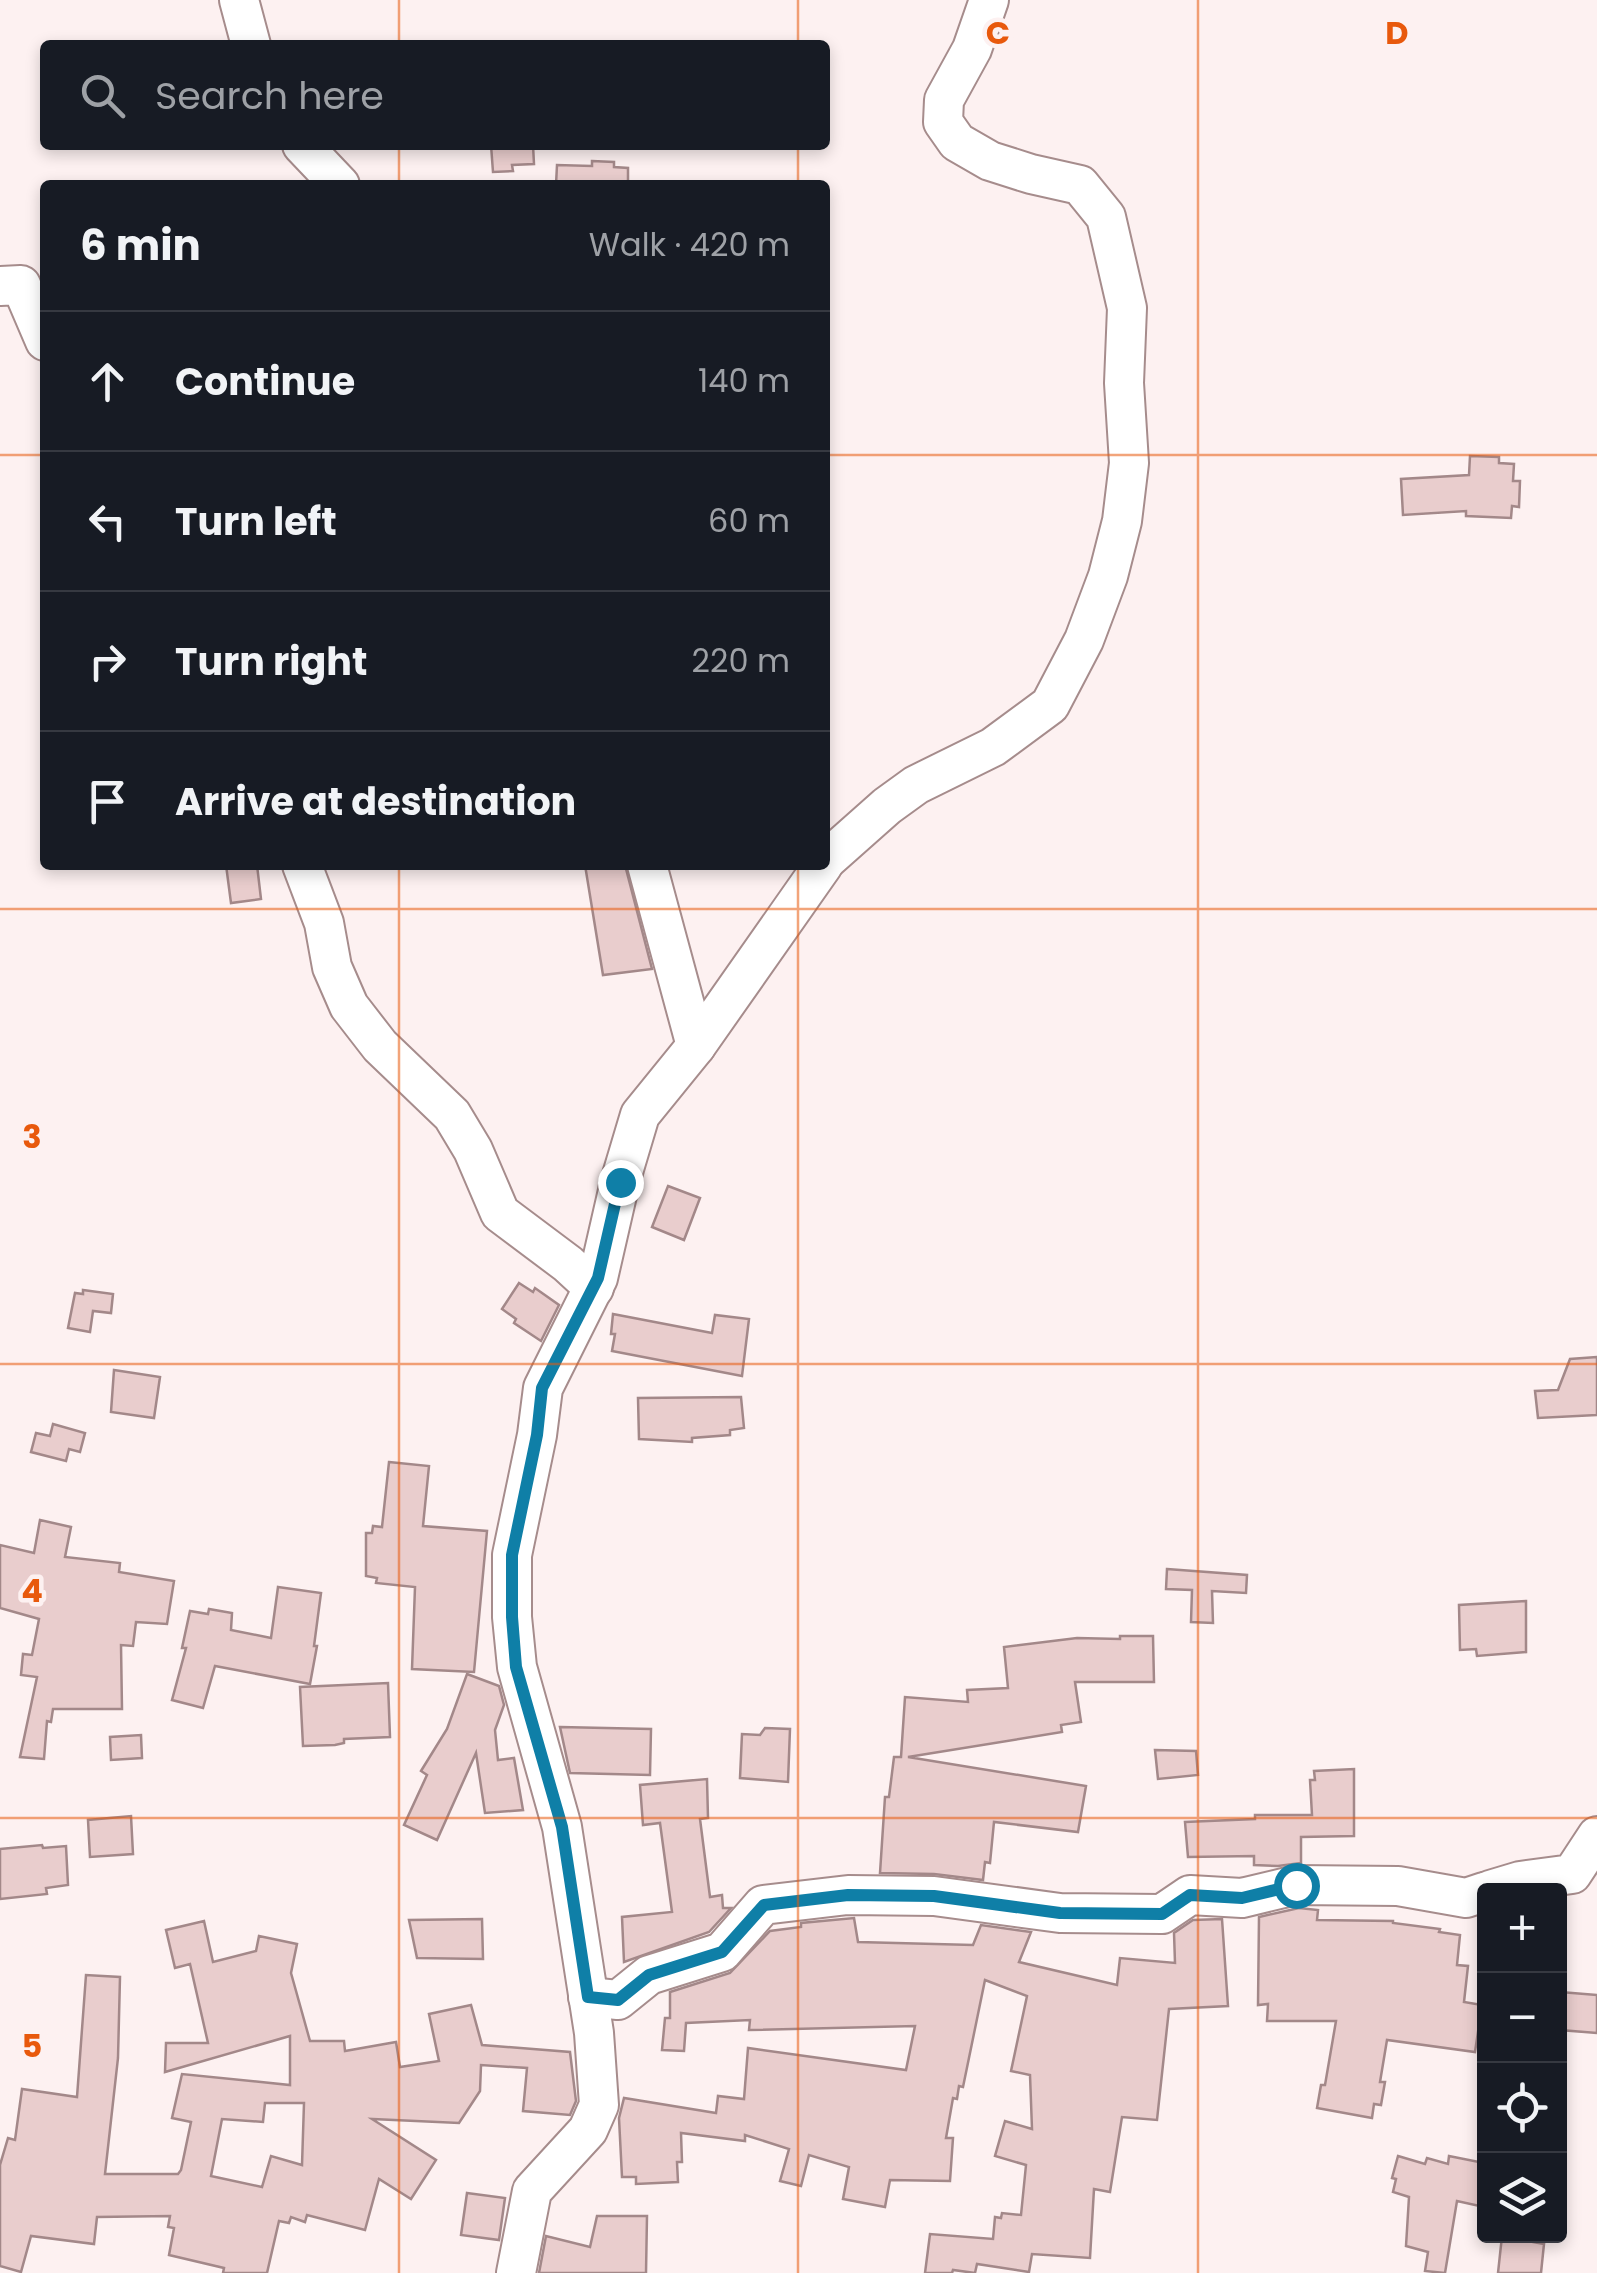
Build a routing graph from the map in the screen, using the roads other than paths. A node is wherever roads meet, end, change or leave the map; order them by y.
1 (239, 0) edge
2 (989, 0) edge
3 (249, 40) edge
4 (307, 150) edge
5 (335, 180) edge
6 (0, 286) edge
7 (40, 329) edge
8 (830, 858) edge
9 (304, 870) edge
10 (648, 870) edge
11 (819, 870) edge
12 (696, 1046) junction
13 (594, 1288) junction
14 (1597, 1836) edge
15 (1511, 1883) edge
16 (1477, 1894) edge
17 (588, 1997) junction
18 (516, 2273) edge

1 - 3 street
2 - 8 street
4 - 5 street
6 - 7 street
9 - 13 street
10 - 12 street
11 - 12 street
12 - 13 street
13 - 17 street
14 - 15 street
16 - 17 street
17 - 18 street

